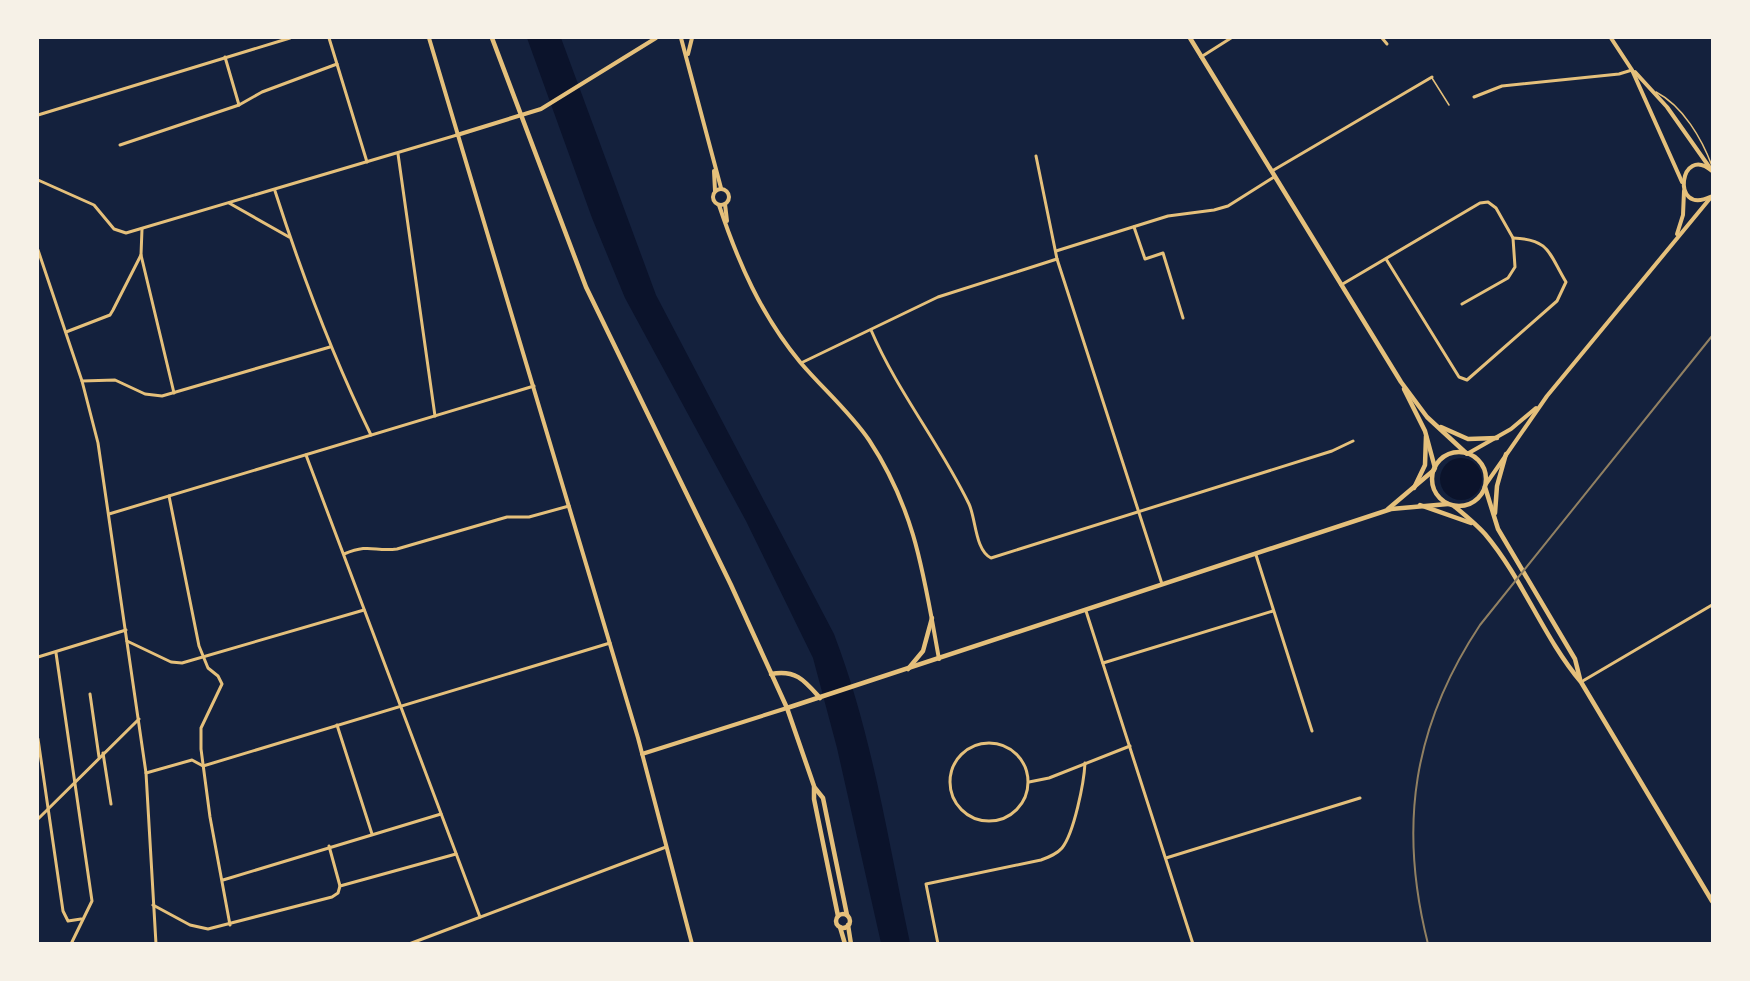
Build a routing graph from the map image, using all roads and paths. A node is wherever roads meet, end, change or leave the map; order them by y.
1 (290, 38) edge
2 (329, 38) edge
3 (429, 38) edge
4 (492, 38) edge
5 (649, 38) edge
6 (656, 38) edge
7 (681, 38) edge
8 (692, 38) edge
9 (1190, 38) edge
10 (1232, 38) edge
11 (1382, 38) edge
12 (1611, 38) edge
13 (646, 44) junction
14 (1386, 44) dead end
15 (225, 57) junction
16 (1201, 57) junction
17 (688, 58) junction
18 (337, 64) junction
19 (1632, 70) junction
20 (1432, 77) joint
21 (1652, 90) junction
22 (1474, 97) dead end
23 (239, 105) junction
24 (1449, 105) dead end
25 (522, 114) junction
26 (38, 115) edge
27 (457, 135) junction
28 (120, 145) dead end
29 (398, 153) junction
30 (1035, 156) dead end
31 (367, 162) junction
32 (714, 168) junction
33 (1712, 168) edge
34 (1272, 175) junction
35 (38, 180) edge
36 (1682, 182) junction
37 (721, 188) junction
38 (275, 190) junction
39 (1684, 190) junction
40 (715, 191) junction
41 (1712, 196) edge
42 (228, 202) junction
43 (722, 204) junction
44 (1134, 227) junction
45 (142, 229) junction
46 (1676, 237) junction
47 (290, 238) junction
48 (1513, 238) junction
49 (38, 249) edge
50 (1056, 251) junction
51 (141, 255) junction
52 (1058, 259) junction
53 (1386, 259) junction
54 (1341, 285) junction
55 (1462, 304) dead end
56 (1183, 318) dead end
57 (871, 330) junction
58 (66, 332) junction
59 (330, 347) junction
60 (801, 363) junction
61 (82, 381) junction
62 (1401, 381) junction
63 (534, 386) junction
64 (174, 393) junction
65 (1541, 404) junction
66 (435, 416) junction
67 (1434, 423) junction
68 (1425, 431) junction
69 (371, 435) junction
70 (1497, 438) junction
71 (1353, 441) dead end
72 (1466, 454) junction
73 (1506, 454) junction
74 (306, 455) junction
75 (1435, 469) junction
76 (1485, 485) junction
77 (1414, 488) junction
78 (169, 496) junction
79 (1420, 505) junction
80 (1451, 505) junction
81 (569, 506) junction
82 (1139, 512) junction
83 (1381, 513) junction
84 (109, 514) junction
85 (1494, 519) junction
86 (1477, 526) junction
87 (344, 554) junction
88 (1256, 555) junction
89 (1163, 586) junction
90 (1713, 605) edge
91 (364, 610) junction
92 (1086, 611) junction
93 (1274, 611) junction
94 (932, 618) junction
95 (126, 630) junction
96 (127, 641) junction
97 (610, 644) junction
98 (56, 653) junction
99 (38, 657) edge
100 (204, 658) junction
101 (939, 659) junction
102 (1103, 663) junction
103 (908, 669) junction
104 (771, 674) junction
105 (1581, 682) junction
106 (90, 694) dead end
107 (820, 698) junction
108 (400, 706) junction
109 (787, 708) junction
110 (139, 719) junction
111 (337, 725) junction
112 (1312, 731) dead end
113 (38, 740) edge
114 (1130, 746) junction
115 (103, 753) junction
116 (642, 754) junction
117 (99, 757) junction
118 (1085, 763) junction
119 (203, 766) junction
120 (146, 773) junction
121 (1029, 782) junction
122 (74, 783) junction
123 (814, 786) junction
124 (1360, 798) dead end
125 (111, 804) dead end
126 (48, 808) junction
127 (441, 814) junction
128 (38, 819) edge
129 (372, 834) junction
130 (329, 846) junction
131 (667, 847) junction
132 (456, 854) junction
133 (1166, 858) junction
134 (223, 880) junction
135 (340, 886) junction
136 (1713, 901) edge
137 (153, 905) junction
138 (847, 915) junction
139 (838, 916) junction
140 (480, 917) junction
141 (81, 919) junction
142 (848, 924) junction
143 (230, 925) junction
144 (840, 927) junction
145 (71, 944) edge
146 (156, 944) edge
147 (409, 944) edge
148 (692, 944) edge
149 (845, 944) edge
150 (851, 944) edge
151 (938, 944) edge
152 (1193, 944) edge

1 - 15 street
2 - 18 street
3 - 27 street
4 - 25 main road
5 - 13 street
6 - 13 street
7 - 17 street
8 - 17 street
9 - 16 main road
10 - 16 street
11 - 14 street
12 - 19 street
13 - 25 street
15 - 23 street
15 - 26 street
16 - 34 main road
17 - 32 street
18 - 23 street
18 - 31 street
19 - 21 street
19 - 22 street
19 - 36 street
20 - 24 lane
20 - 34 street
21 - 33 street
21 - 33 lane
23 - 28 street
25 - 27 street
25 - 104 main road
27 - 29 street
27 - 63 street
29 - 31 street
29 - 66 street
30 - 50 street
31 - 38 street
32 - 37 street
32 - 40 street
33 - 36 street
34 - 44 street
34 - 54 main road
35 - 45 street
36 - 39 street
37 - 40 street
37 - 43 street
38 - 42 street
38 - 47 street
39 - 41 street
39 - 46 street
40 - 43 street
41 - 46 street
42 - 45 street
42 - 47 street
43 - 60 street
44 - 50 street
44 - 56 street
45 - 51 street
46 - 65 street
47 - 59 street
48 - 53 street
48 - 53 street
48 - 55 street
49 - 58 street
50 - 52 street
51 - 58 street
51 - 64 street
52 - 57 street
52 - 82 street
53 - 54 street
54 - 62 main road
57 - 60 street
57 - 82 street
58 - 61 street
59 - 64 street
59 - 69 street
60 - 94 street
61 - 64 street
61 - 84 street
62 - 67 main road
62 - 68 main road
63 - 66 street
63 - 81 street
65 - 70 street
65 - 73 street
66 - 69 street
67 - 70 main road
67 - 72 main road
68 - 75 main road
68 - 77 main road
69 - 74 street
70 - 72 street
71 - 82 street
72 - 75 main road
72 - 76 main road
73 - 76 street
73 - 85 main road
74 - 78 street
74 - 87 street
75 - 77 main road
75 - 80 main road
76 - 80 main road
76 - 85 main road
77 - 83 main road
78 - 84 street
78 - 100 street
79 - 80 main road
79 - 83 main road
79 - 86 main road
80 - 86 main road
81 - 87 street
81 - 97 street
82 - 89 street
83 - 88 main road
84 - 95 street
85 - 105 main road
86 - 105 main road
87 - 91 street
88 - 89 main road
88 - 93 street
89 - 92 main road
90 - 105 street
91 - 100 street
91 - 108 street
92 - 101 main road
92 - 102 street
93 - 102 street
93 - 112 street
94 - 101 street
94 - 103 main road
95 - 96 street
95 - 98 street
96 - 100 street
96 - 110 street
97 - 108 street
97 - 116 street
98 - 99 street
98 - 122 street
100 - 119 street
101 - 103 main road
102 - 114 street
103 - 107 main road
104 - 107 main road
104 - 109 main road
105 - 136 main road
106 - 117 street
107 - 109 main road
108 - 111 street
108 - 127 street
109 - 116 street
109 - 123 main road
110 - 115 street
110 - 120 street
111 - 119 street
111 - 129 street
113 - 126 street
114 - 118 street
114 - 133 street
115 - 117 street
115 - 125 street
116 - 131 street
117 - 122 street
118 - 121 street
118 - 151 street
119 - 120 street
119 - 134 street
120 - 137 street
121 - 121 street
122 - 126 street
122 - 141 street
123 - 138 main road
123 - 139 main road
124 - 133 street
126 - 128 street
126 - 141 street
127 - 129 street
127 - 132 street
129 - 130 street
130 - 134 street
130 - 135 street
131 - 140 street
131 - 148 street
132 - 135 street
132 - 140 street
133 - 152 street
134 - 143 street
135 - 143 street
137 - 143 street
137 - 146 street
138 - 139 main road
138 - 142 main road
139 - 144 main road
140 - 147 street
141 - 145 street
142 - 144 main road
142 - 150 main road
144 - 149 main road

